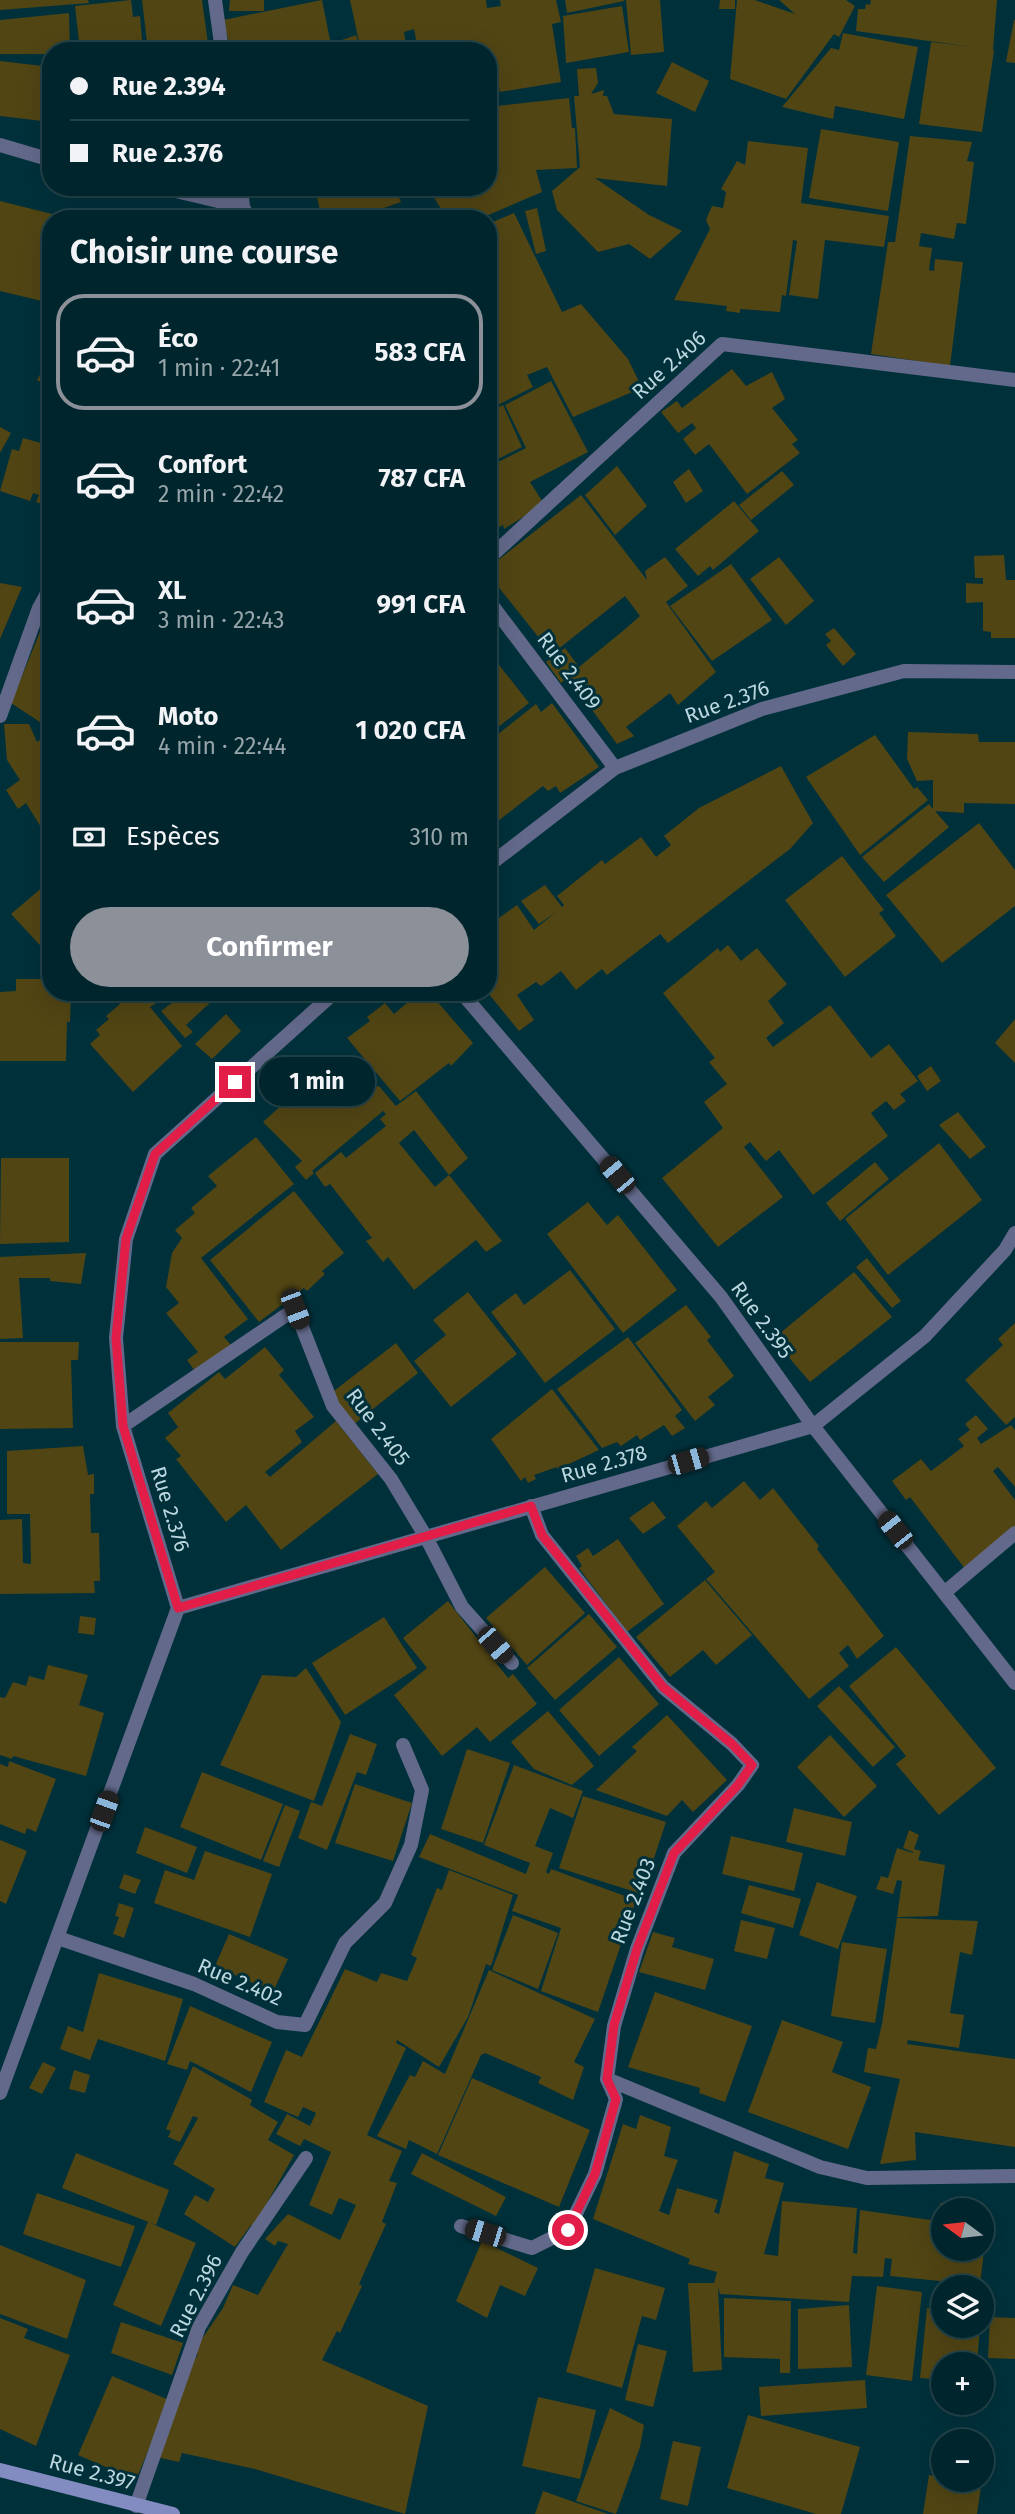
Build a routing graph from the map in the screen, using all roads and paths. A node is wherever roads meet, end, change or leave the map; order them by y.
1 (215, 0) edge
2 (221, 42) edge
3 (0, 145) edge
4 (42, 157) edge
5 (186, 196) edge
6 (228, 210) edge
7 (1015, 380) edge
8 (497, 550) edge
9 (42, 602) edge
10 (497, 612) edge
11 (1015, 672) edge
12 (0, 716) edge
13 (615, 768) junction
14 (497, 859) edge
15 (325, 1001) edge
16 (469, 1001) edge
17 (1015, 1233) edge
18 (123, 1426) junction
19 (813, 1426) junction
20 (531, 1506) junction
21 (1015, 1533) edge
22 (426, 1537) junction
23 (944, 1593) junction
24 (178, 1608) junction
25 (512, 1663) dead end
26 (1015, 1683) edge
27 (403, 1745) dead end
28 (58, 1938) junction
29 (607, 2079) junction
30 (0, 2092) edge
31 (306, 2158) dead end
32 (1015, 2176) edge
33 (461, 2226) dead end
34 (0, 2470) edge
35 (136, 2506) junction
36 (173, 2514) edge

1 - 2 street
3 - 4 street
5 - 6 street
7 - 8 street, Rue 2.406
9 - 12 street
10 - 13 street, Rue 2.409
11 - 13 street, Rue 2.376
13 - 14 street, Rue 2.376
15 - 18 street, Rue 2.376
16 - 19 street, Rue 2.395
17 - 19 street, Rue 2.378
18 - 22 street, Rue 2.405
18 - 24 street, Rue 2.376
19 - 20 street, Rue 2.378
19 - 23 street, Rue 2.395
20 - 22 street, Rue 2.378
20 - 29 street, Rue 2.403
21 - 23 street
22 - 24 street, Rue 2.378
22 - 25 street, Rue 2.405
23 - 26 street, Rue 2.395
24 - 28 street
27 - 28 street, Rue 2.402
28 - 30 street
29 - 32 street
29 - 33 street
31 - 35 street, Rue 2.396
34 - 35 main road, Rue 2.397
35 - 36 main road, Rue 2.397

